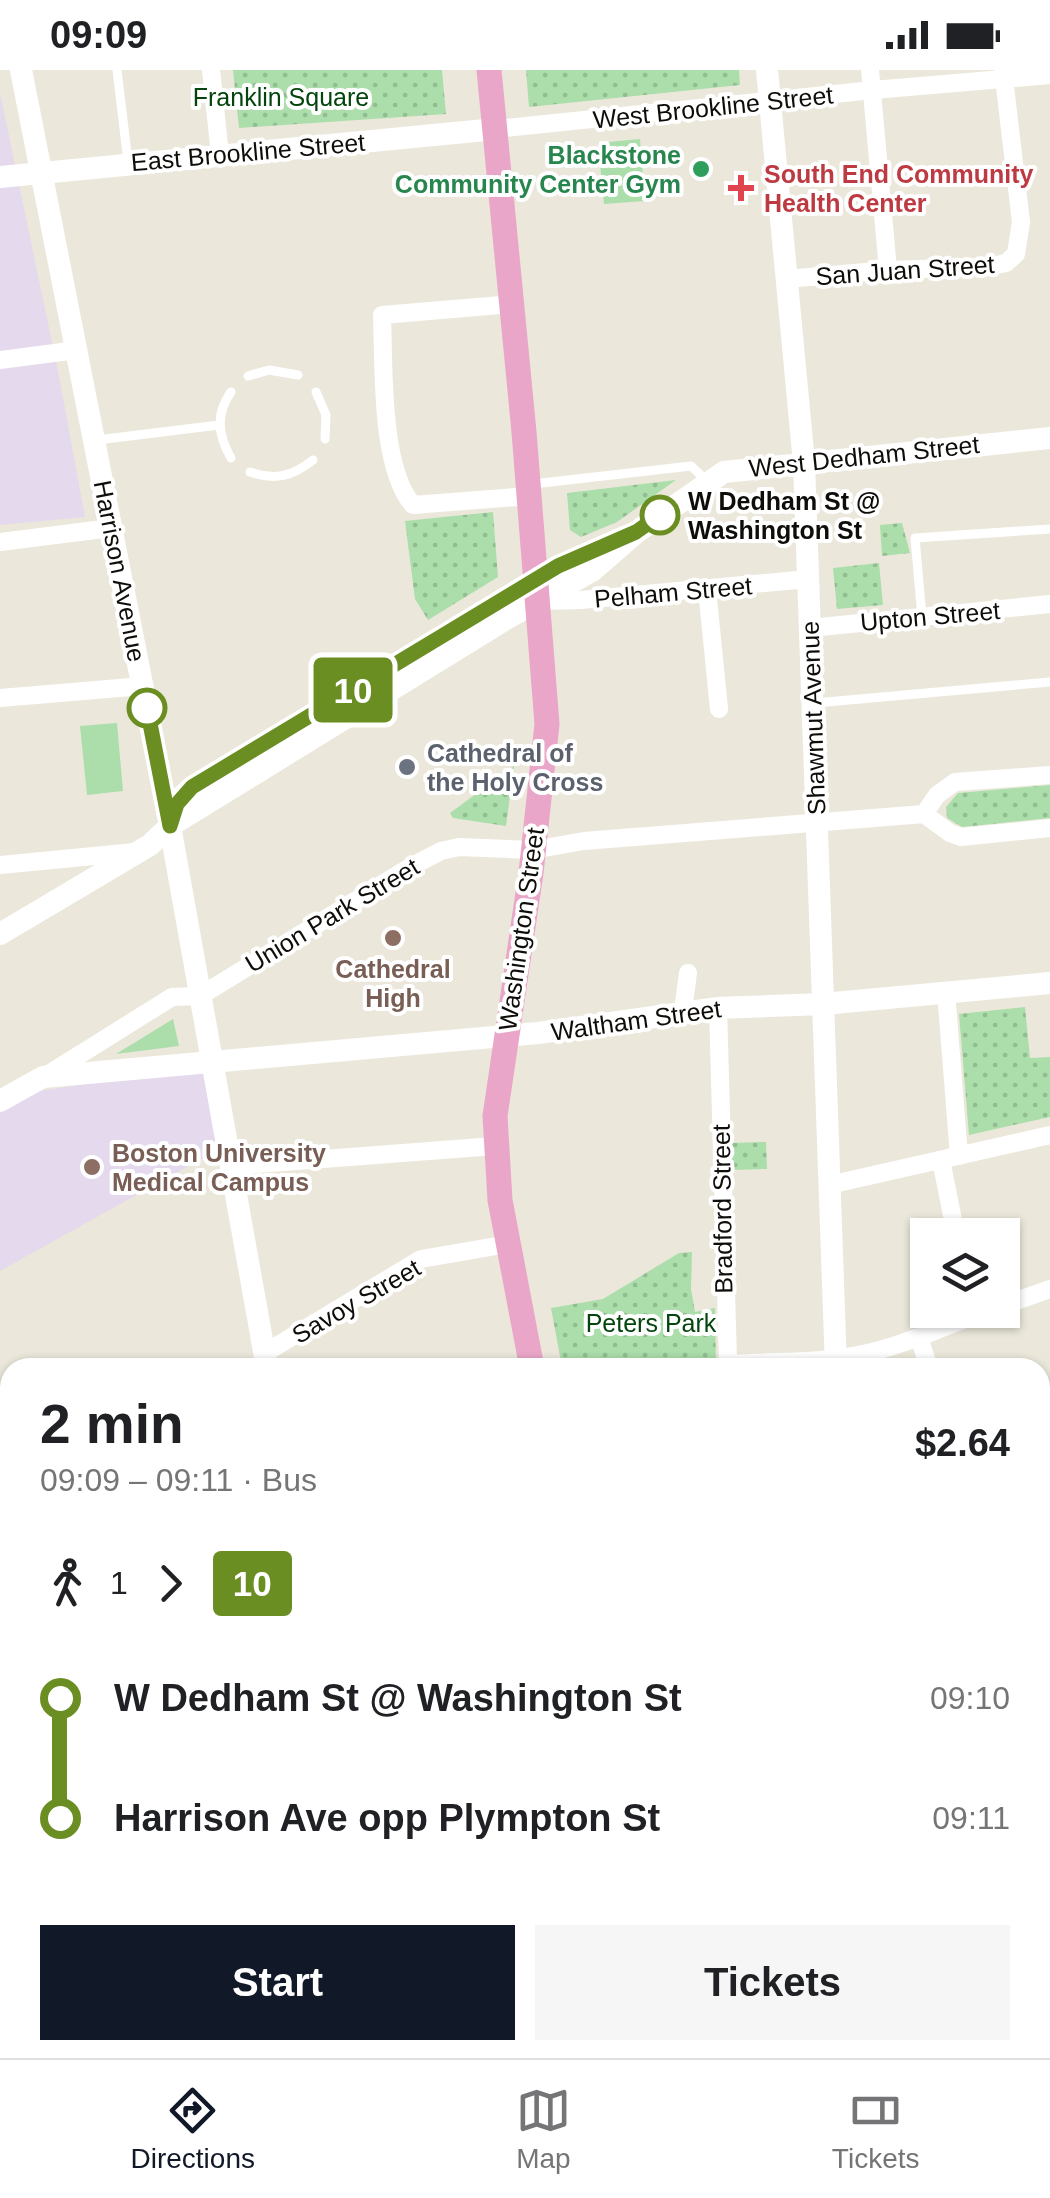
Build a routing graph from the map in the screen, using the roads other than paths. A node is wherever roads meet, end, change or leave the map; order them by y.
1 (20, 70) edge
2 (117, 70) edge
3 (211, 70) edge
4 (489, 70) edge
5 (767, 70) edge
6 (870, 70) edge
7 (1003, 74) edge
8 (1050, 75) edge
9 (873, 90) junction
10 (770, 102) junction
11 (496, 128) junction
12 (220, 155) junction
13 (129, 164) junction
14 (41, 173) junction
15 (0, 177) edge
16 (888, 270) junction
17 (786, 280) junction
18 (512, 304) junction
19 (77, 350) junction
20 (0, 360) edge
21 (248, 376) dead end
22 (298, 376) dead end
23 (230, 392) dead end
24 (316, 392) dead end
25 (220, 426) junction
26 (1050, 438) edge
27 (325, 439) dead end
28 (94, 440) junction
29 (231, 458) dead end
30 (313, 460) dead end
31 (804, 463) junction
32 (250, 472) dead end
33 (708, 482) junction
34 (529, 490) junction
35 (111, 528) junction
36 (1050, 530) edge
37 (0, 542) edge
38 (808, 579) junction
39 (708, 588) junction
40 (537, 590) junction
41 (1050, 604) edge
42 (922, 616) junction
43 (810, 628) junction
44 (1050, 682) edge
45 (142, 686) junction
46 (0, 698) edge
47 (812, 703) junction
48 (719, 709) dead end
49 (1050, 775) edge
50 (924, 814) junction
51 (816, 823) junction
52 (170, 826) junction
53 (1050, 828) edge
54 (532, 850) junction
55 (140, 852) junction
56 (0, 865) edge
57 (0, 934) edge
58 (688, 973) dead end
59 (1050, 983) edge
60 (946, 992) junction
61 (200, 996) junction
62 (684, 1003) dead end
63 (823, 1004) junction
64 (718, 1008) junction
65 (505, 1036) junction
66 (212, 1062) junction
67 (43, 1077) junction
68 (0, 1101) edge
69 (1050, 1136) edge
70 (495, 1146) junction
71 (950, 1158) junction
72 (231, 1166) junction
73 (829, 1185) junction
74 (955, 1218) edge
75 (508, 1244) junction
76 (1050, 1289) edge
77 (1020, 1300) edge
78 (939, 1328) edge
79 (918, 1337) junction
80 (266, 1358) edge
81 (269, 1358) edge
82 (530, 1358) edge
83 (726, 1358) edge
84 (835, 1358) edge
85 (852, 1358) edge
86 (925, 1358) edge

1 - 14 main road, Harrison Avenue
2 - 13 lane
3 - 12 street
4 - 11 main road, Washington Street
5 - 10 main road, Shawmut Avenue
6 - 9 street
7 - 8 street, West Brookline Street
7 - 9 street, West Brookline Street
7 - 16 street, San Juan Street
9 - 10 street, West Brookline Street
9 - 16 street
10 - 11 street, West Brookline Street
10 - 17 main road, Shawmut Avenue
11 - 12 main road, East Brookline Street
11 - 18 main road, Washington Street
12 - 13 main road, East Brookline Street
13 - 14 main road, East Brookline Street
14 - 15 main road, East Brookline Street
14 - 19 main road, Harrison Avenue
16 - 17 street, San Juan Street
17 - 31 main road, Shawmut Avenue
18 - 34 main road, Washington Street
18 - 34 street
19 - 20 street
19 - 28 main road, Harrison Avenue
21 - 22 lane
23 - 25 lane
24 - 27 lane
25 - 28 lane
25 - 29 lane
26 - 31 main road, West Dedham Street
28 - 35 main road, Harrison Avenue
30 - 32 lane
31 - 33 main road, West Dedham Street
31 - 38 main road, Shawmut Avenue
33 - 34 lane
33 - 40 main road, West Dedham Street
34 - 40 main road, Washington Street
35 - 37 street
35 - 45 main road, Harrison Avenue
36 - 42 lane
38 - 39 street, Pelham Street
38 - 43 main road, Shawmut Avenue
39 - 40 street, Pelham Street
39 - 48 street
40 - 52 main road, West Dedham Street
40 - 54 main road, Washington Street
41 - 42 street, Upton Street
42 - 43 street, Upton Street
43 - 47 main road, Shawmut Avenue
44 - 47 lane
45 - 46 street
45 - 52 main road, Harrison Avenue
47 - 51 main road, Shawmut Avenue
49 - 50 street
50 - 51 street, Union Park Street
50 - 53 street
51 - 54 street, Union Park Street
51 - 63 main road, Shawmut Avenue
52 - 55 main road, West Dedham Street
52 - 61 main road, Harrison Avenue
54 - 61 street, Union Park Street
54 - 65 main road, Washington Street
55 - 56 street
55 - 57 main road, West Dedham Street
58 - 62 street
59 - 60 main road, Waltham Street
60 - 63 main road, Waltham Street
60 - 71 street
61 - 66 main road, Harrison Avenue
61 - 67 street, Union Park Street
63 - 64 main road, Waltham Street
63 - 73 main road, Shawmut Avenue
64 - 65 main road, Waltham Street
64 - 83 street, Bradford Street
65 - 66 main road, Waltham Street
65 - 70 main road, Washington Street
66 - 67 main road, Waltham Street
66 - 72 main road, Harrison Avenue
67 - 68 main road, Union Park Street
69 - 71 street
70 - 72 street
70 - 75 main road, Washington Street
71 - 73 street
71 - 74 street
72 - 80 main road, Harrison Avenue
73 - 84 main road, Shawmut Avenue
75 - 81 street, Savoy Street
75 - 82 main road, Washington Street
76 - 77 street
78 - 79 street
79 - 85 street
79 - 86 street

